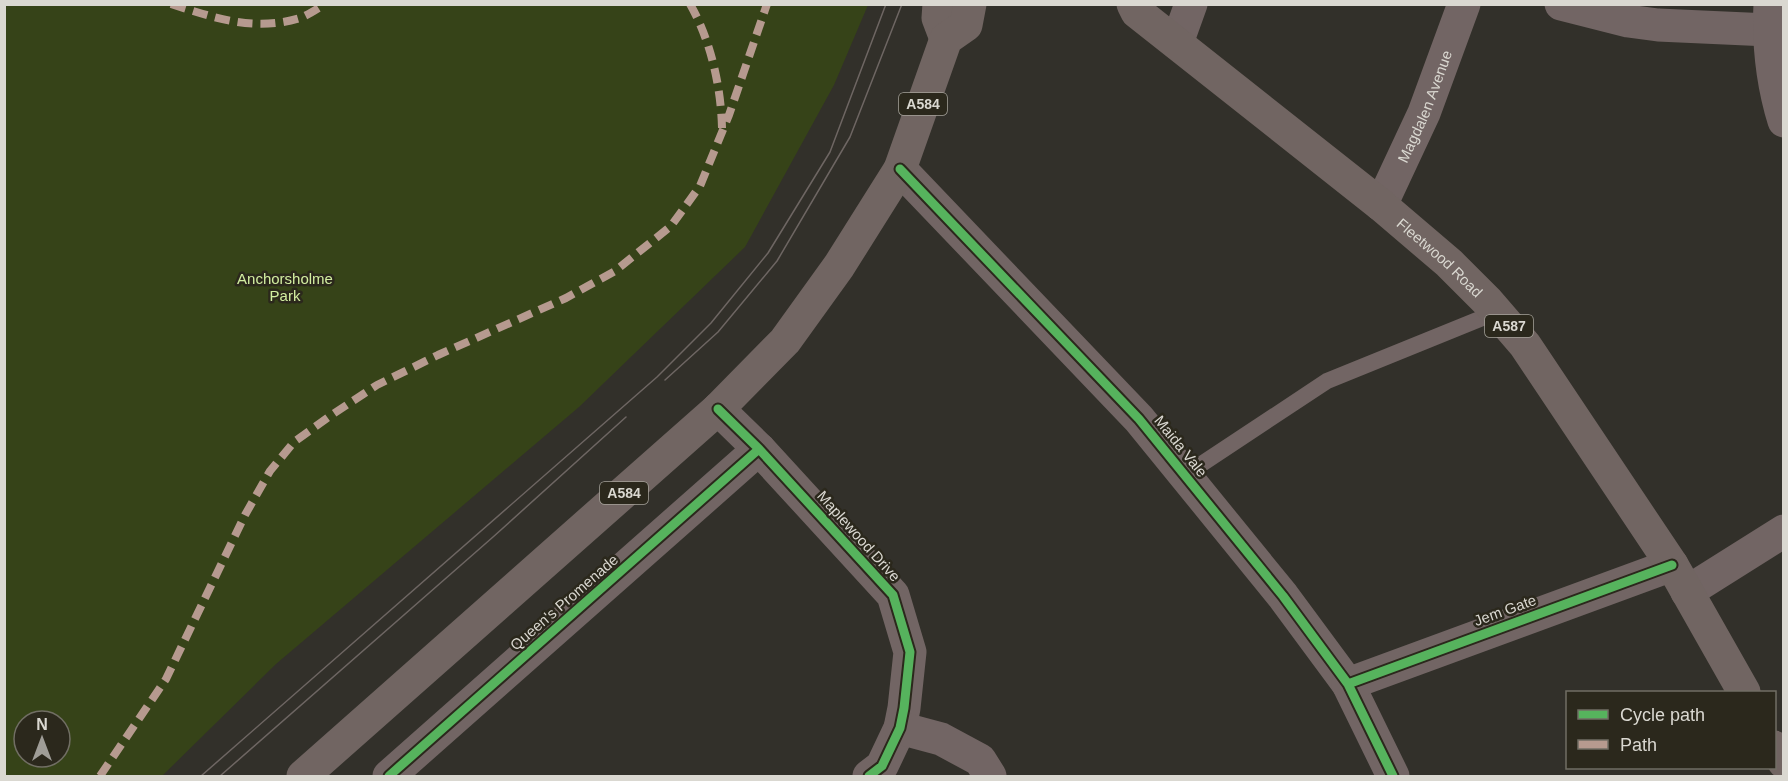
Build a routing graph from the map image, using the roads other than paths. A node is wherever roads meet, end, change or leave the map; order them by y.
1 (939, 4) edge
2 (1191, 4) edge
3 (1464, 4) edge
4 (1562, 4) edge
5 (971, 5) edge
6 (1125, 7) edge
7 (1769, 17) edge
8 (946, 39) junction
9 (1177, 43) junction
10 (1784, 121) edge
11 (900, 170) junction
12 (1381, 205) junction
13 (1497, 312) junction
14 (718, 409) junction
15 (759, 449) junction
16 (1185, 475) junction
17 (1784, 531) edge
18 (1679, 579) junction
19 (1348, 684) junction
20 (1743, 691) edge
21 (900, 728) junction
22 (303, 777) edge
23 (388, 777) edge
24 (869, 777) edge
25 (990, 777) edge
26 (1394, 777) edge

1 - 8 main road
2 - 9 street
3 - 12 street, Magdalen Avenue
4 - 7 street
5 - 8 main road, A584
6 - 9 main road, Fleetwood Road / A587
7 - 10 street
8 - 11 main road, A584
9 - 12 main road, Fleetwood Road / A587
11 - 14 main road, A584
11 - 16 street, Maida Vale
12 - 13 main road, Fleetwood Road / A587
13 - 16 lane
13 - 18 main road, Fleetwood Road / A587
14 - 15 street, Maplewood Drive
14 - 22 main road, A584
15 - 21 street, Maplewood Drive
15 - 23 street, Queen's Promenade
16 - 19 street, Maida Vale
17 - 18 street, Jem Gate
18 - 19 street, Jem Gate
18 - 20 main road, Fleetwood Road / A587
19 - 26 street, Maida Vale
21 - 24 street, Maplewood Drive
21 - 25 street

